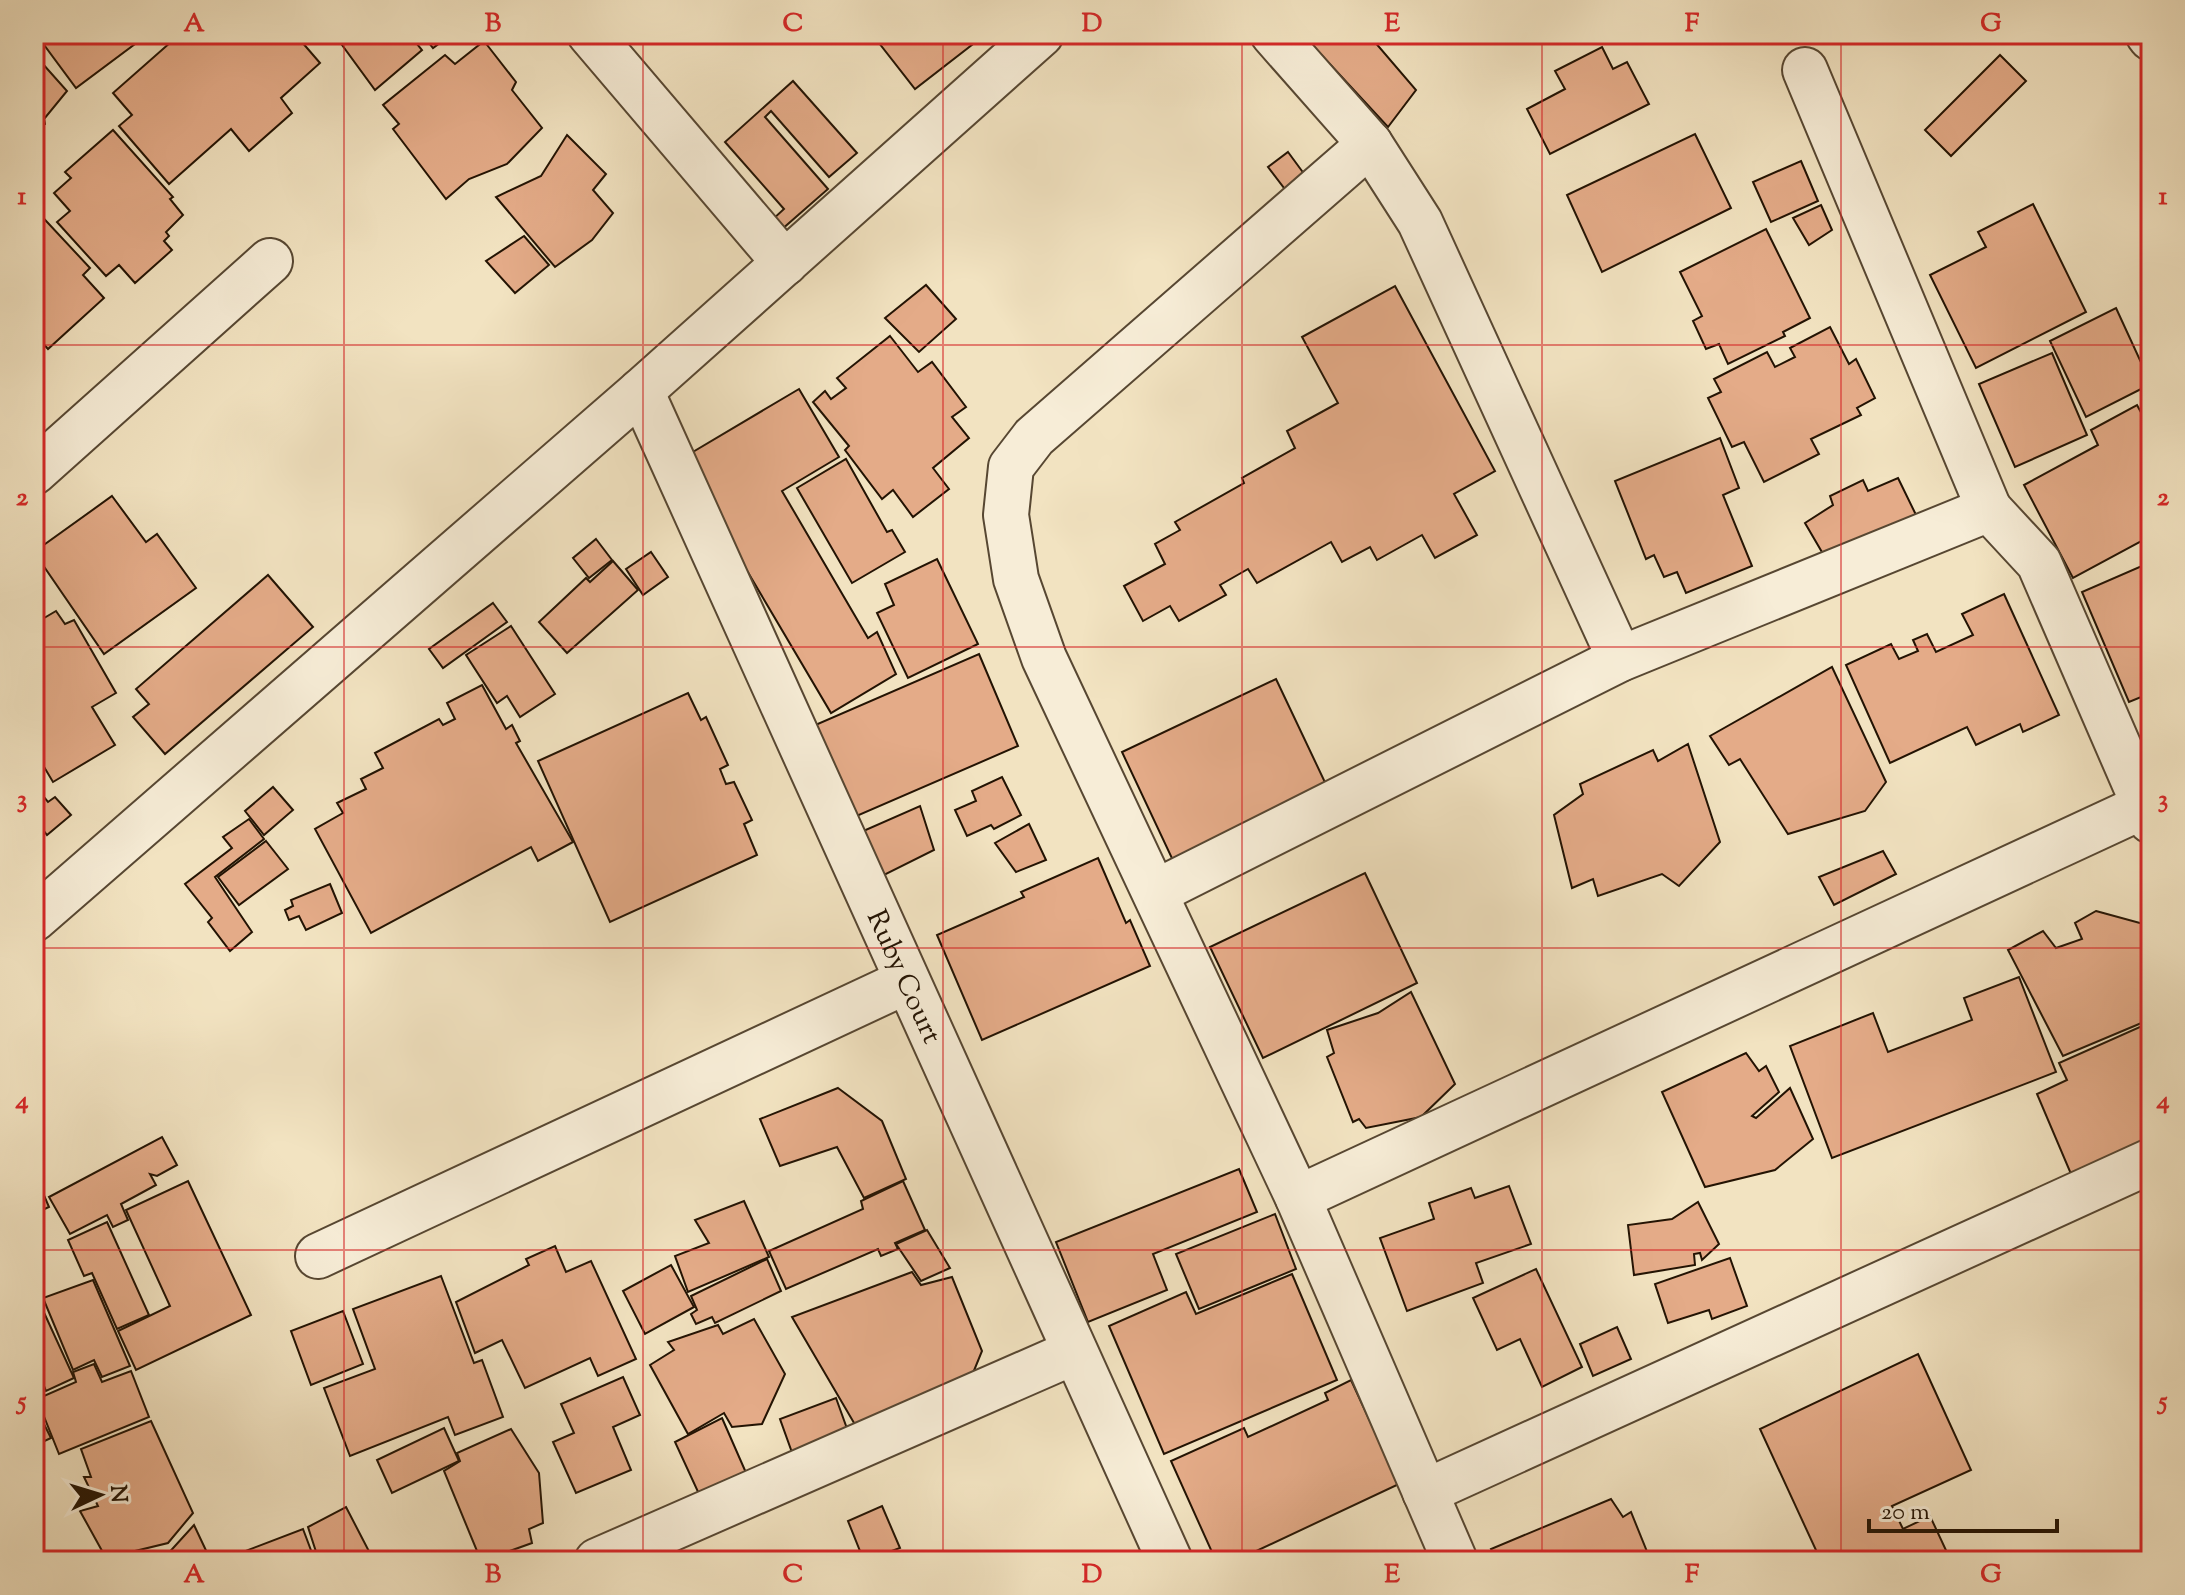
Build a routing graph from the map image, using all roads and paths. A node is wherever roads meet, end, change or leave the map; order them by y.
1 (590, 34) edge
2 (1041, 34) edge
3 (1273, 34) edge
4 (1805, 70) dead end
5 (1370, 144) junction
6 (270, 261) dead end
7 (785, 263) junction
8 (641, 391) junction
9 (34, 472) edge
10 (1989, 509) junction
11 (1620, 659) junction
12 (2148, 814) edge
13 (1156, 892) junction
14 (34, 919) edge
15 (907, 981) junction
16 (2151, 1161) edge
17 (1298, 1198) junction
18 (318, 1256) dead end
19 (1074, 1352) junction
20 (1425, 1492) junction
21 (597, 1561) edge
22 (1170, 1561) edge
23 (1455, 1561) edge

1 - 7 street
2 - 7 street
3 - 5 street
4 - 10 street
5 - 11 street
5 - 13 street
6 - 9 street
7 - 8 street
8 - 14 street
8 - 15 street, Ruby Court
10 - 11 street
10 - 12 street
11 - 13 street
12 - 17 street
13 - 17 street
15 - 18 street
15 - 19 street, Ruby Court
16 - 20 street
17 - 20 street
19 - 21 street
19 - 22 street, Ruby Court
20 - 23 street

